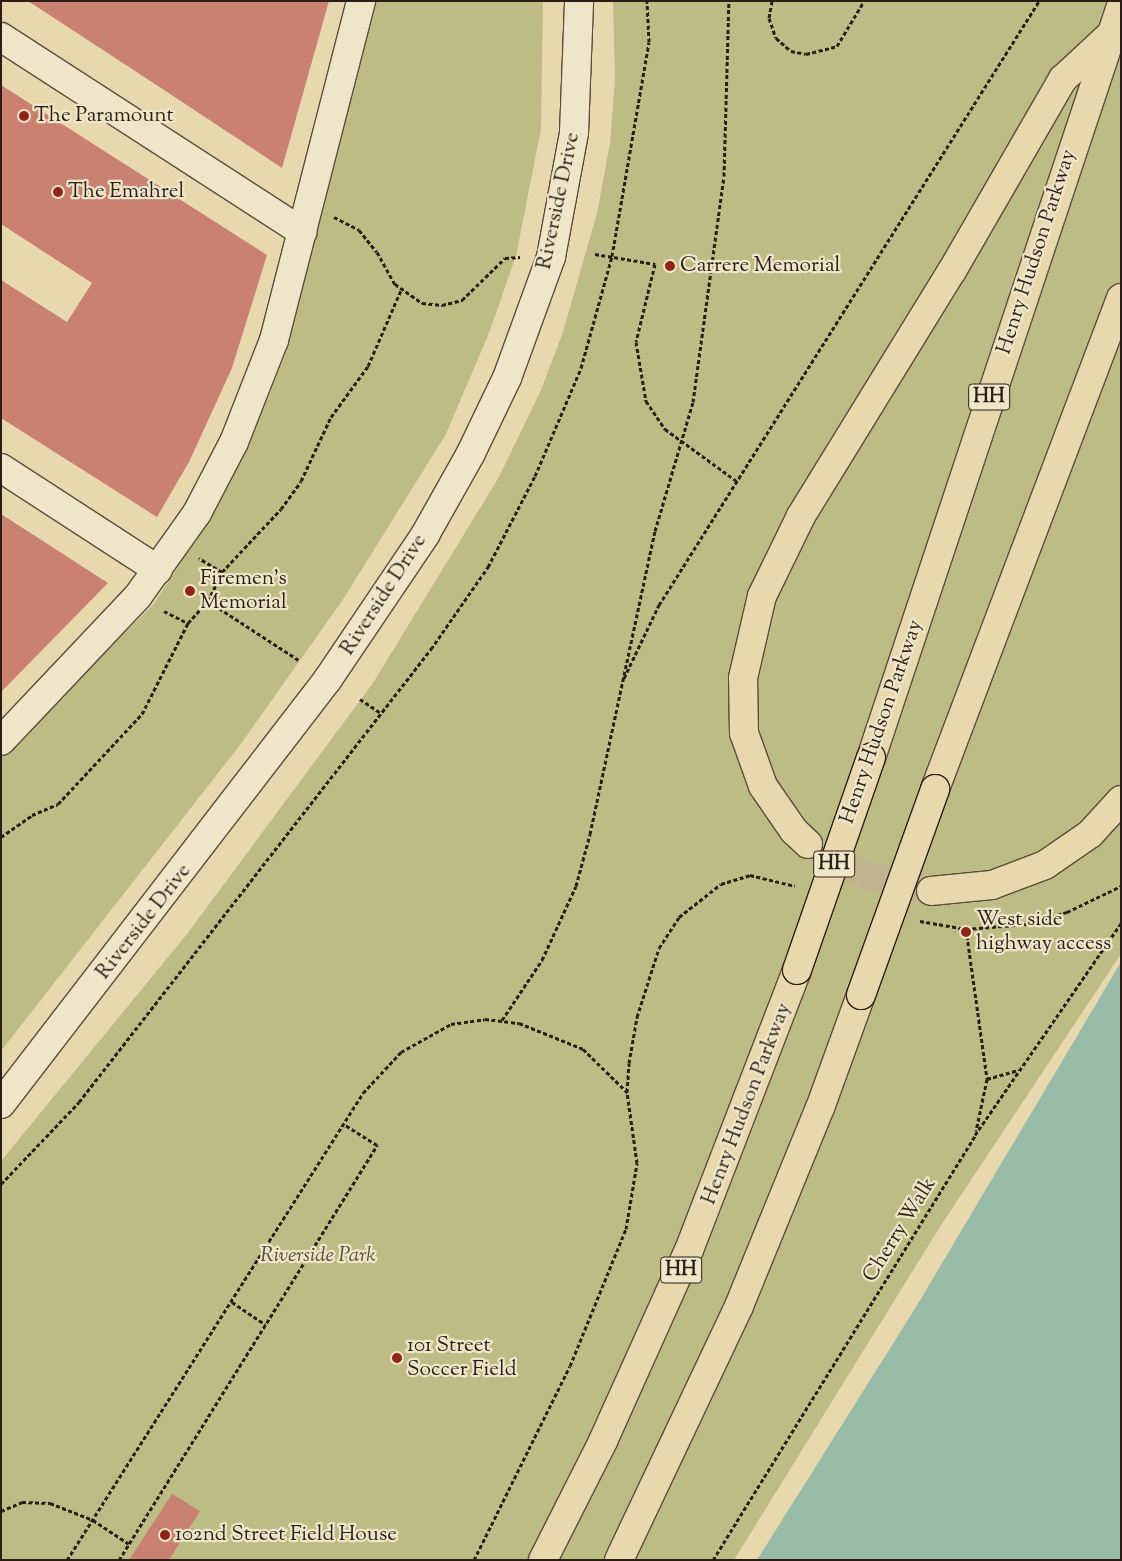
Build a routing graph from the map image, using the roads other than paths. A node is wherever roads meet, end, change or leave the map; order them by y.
1 (361, 1) edge
2 (579, 1) edge
3 (1121, 6) edge
4 (1, 37) edge
5 (1108, 37) junction
6 (302, 232) junction
7 (1121, 298) edge
8 (1, 468) edge
9 (158, 570) junction
10 (1, 741) edge
11 (1121, 800) edge
12 (808, 844) tunnel mouth
13 (931, 891) tunnel mouth
14 (1, 1104) edge
15 (543, 1560) edge
16 (619, 1560) edge

1 - 6 street
2 - 14 street, Riverside Drive
3 - 5 highway, Henry Hudson Parkway / HH
4 - 6 street
5 - 12 highway
5 - 15 highway, Henry Hudson Parkway / HH, bridge
6 - 9 street
7 - 16 highway, bridge
8 - 9 street
9 - 10 street
11 - 13 highway

